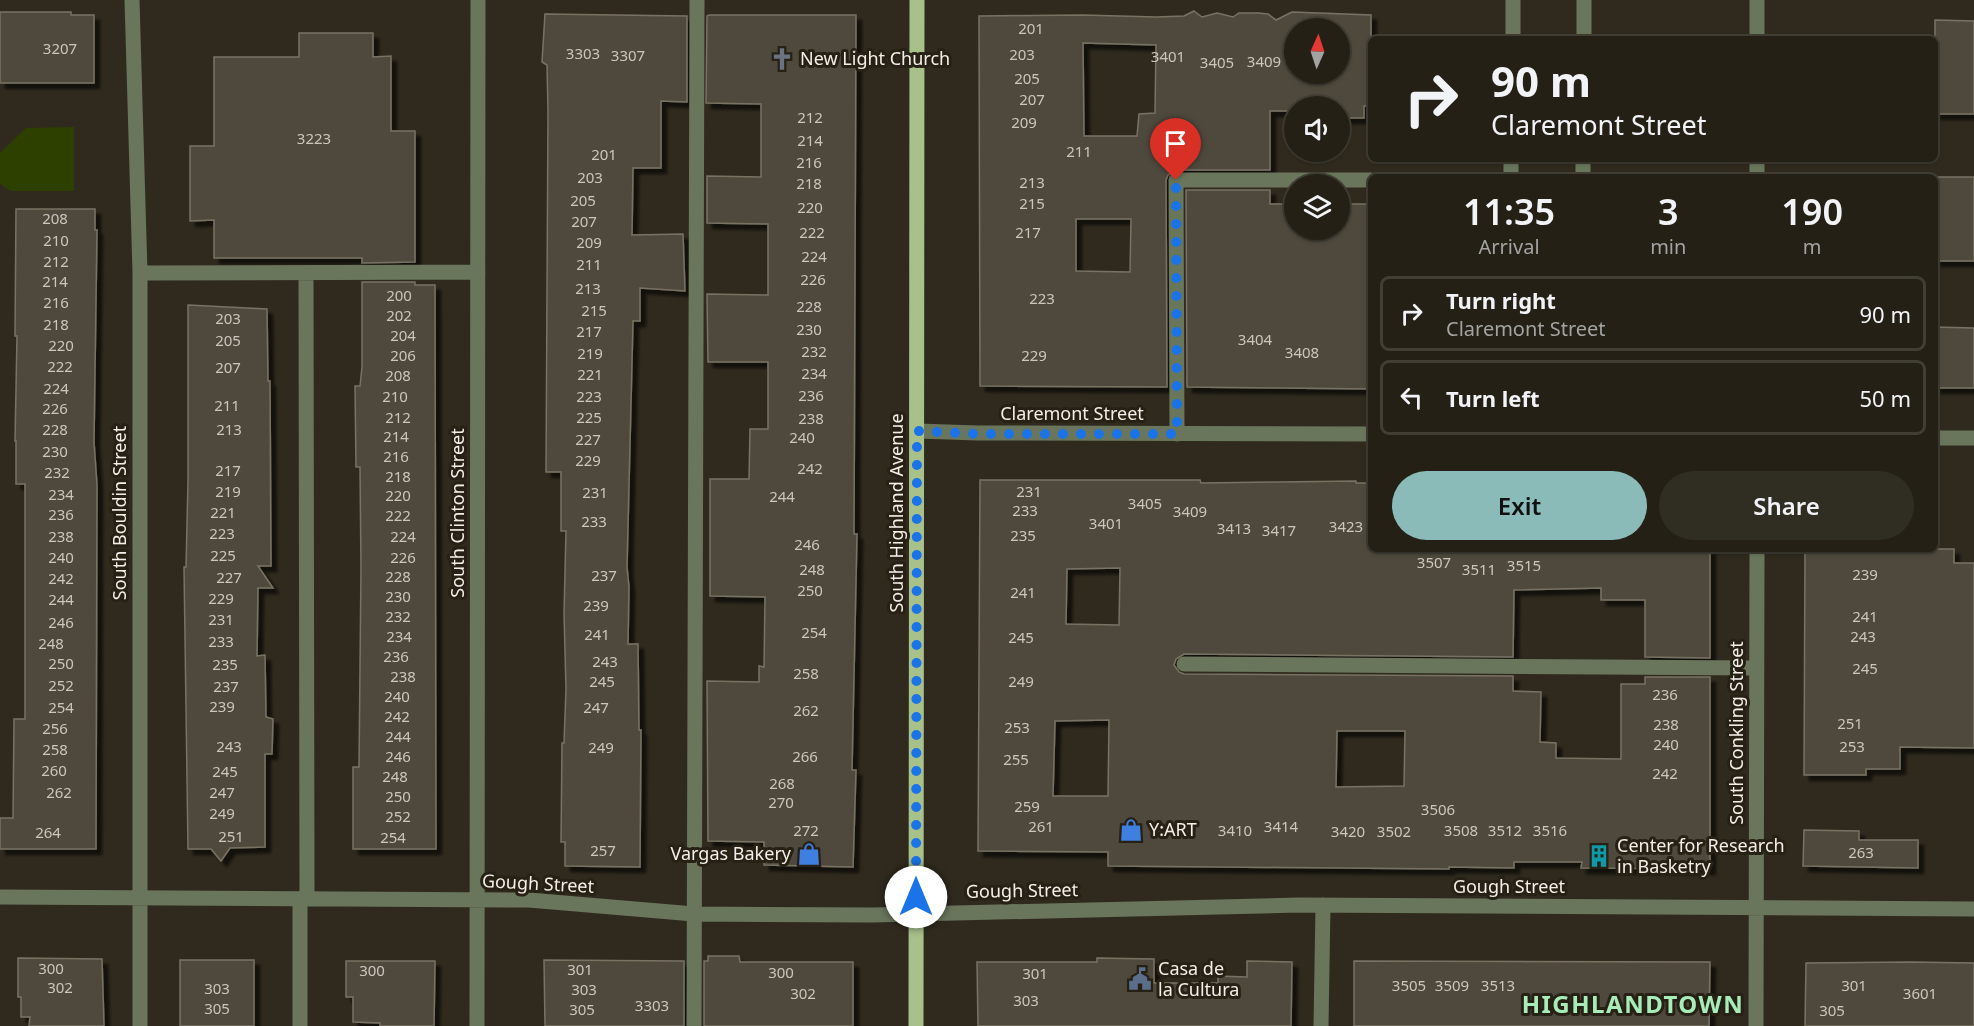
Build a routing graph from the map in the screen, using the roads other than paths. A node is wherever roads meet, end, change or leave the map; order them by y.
1 (132, 0) edge
2 (478, 0) edge
3 (697, 0) edge
4 (917, 0) edge
5 (1513, 0) edge
6 (1584, 0) edge
7 (1757, 0) edge
8 (1513, 36) edge
9 (1584, 36) edge
10 (1757, 36) edge
11 (1368, 180) edge
12 (478, 272) junction
13 (140, 273) junction
14 (306, 273) junction
15 (917, 431) junction
16 (1177, 434) junction
17 (1368, 434) edge
18 (1938, 438) edge
19 (1974, 438) edge
20 (1757, 552) edge
21 (1184, 664) dead end
22 (1756, 668) junction
23 (0, 897) edge
24 (140, 898) junction
25 (304, 899) junction
26 (477, 900) junction
27 (1323, 905) junction
28 (1756, 908) junction
29 (1974, 909) edge
30 (917, 913) junction
31 (694, 914) junction
32 (140, 1026) edge
33 (300, 1026) edge
34 (477, 1026) edge
35 (694, 1026) edge
36 (916, 1026) edge
37 (1321, 1026) edge
38 (1756, 1026) edge

1 - 13 street, South Bouldin Street
2 - 12 street, South Clinton Street
3 - 31 street
4 - 15 main road, South Highland Avenue
5 - 8 street
6 - 9 street
7 - 10 street
11 - 16 street
12 - 14 street
12 - 26 street, South Clinton Street
13 - 14 street
13 - 24 street, South Bouldin Street
14 - 25 street
15 - 16 street, Claremont Street
15 - 30 main road, South Highland Avenue
16 - 17 street, Claremont Street
18 - 19 street
20 - 22 street, South Conkling Street
21 - 22 street
22 - 28 street, South Conkling Street
23 - 24 street, Gough Street
24 - 25 street, Gough Street
24 - 32 street, South Bouldin Street
25 - 26 street, Gough Street
25 - 33 street
26 - 31 street, Gough Street
26 - 34 street, South Clinton Street
27 - 28 street, Gough Street
27 - 30 street, Gough Street
27 - 37 street
28 - 29 street, Gough Street
28 - 38 street, South Conkling Street
30 - 31 street, Gough Street
30 - 36 main road, South Highland Avenue
31 - 35 street

